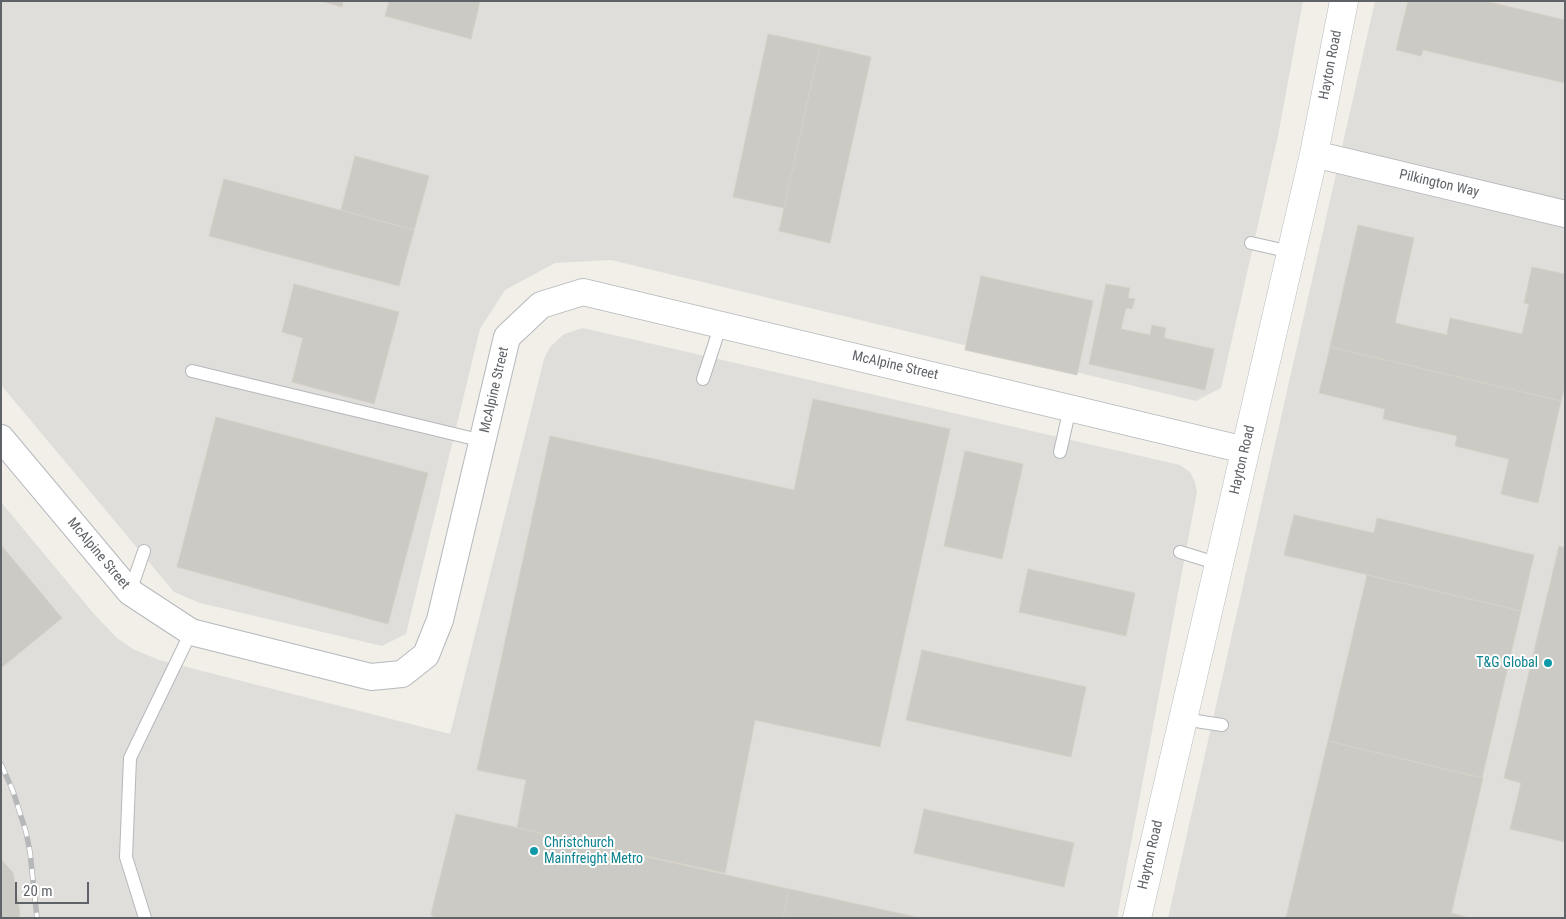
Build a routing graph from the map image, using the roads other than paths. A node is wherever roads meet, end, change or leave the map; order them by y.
1 (1344, 1) edge
2 (1314, 154) junction
3 (1565, 214) edge
4 (1251, 243) dead end
5 (1291, 252) junction
6 (721, 324) junction
7 (192, 372) dead end
8 (703, 380) dead end
9 (1070, 408) junction
10 (1, 438) edge
11 (483, 441) junction
12 (1245, 450) junction
13 (1060, 452) dead end
14 (144, 551) dead end
15 (1180, 552) dead end
16 (1218, 564) junction
17 (130, 592) junction
18 (191, 632) junction
19 (1183, 719) junction
20 (1222, 725) dead end
21 (144, 918) edge
22 (1137, 918) edge

1 - 2 street, Hayton Road
2 - 3 street, Pilkington Way
2 - 5 street, Hayton Road
4 - 5 lane
5 - 12 street, Hayton Road
6 - 8 lane
6 - 9 street, McAlpine Street
6 - 11 street, McAlpine Street
7 - 11 lane
9 - 12 street, McAlpine Street
9 - 13 lane
10 - 17 street, McAlpine Street
11 - 18 street, McAlpine Street
12 - 16 street, Hayton Road
14 - 17 lane
15 - 16 lane
16 - 19 street, Hayton Road
17 - 18 street, McAlpine Street
18 - 21 lane
19 - 20 lane
19 - 22 street, Hayton Road

